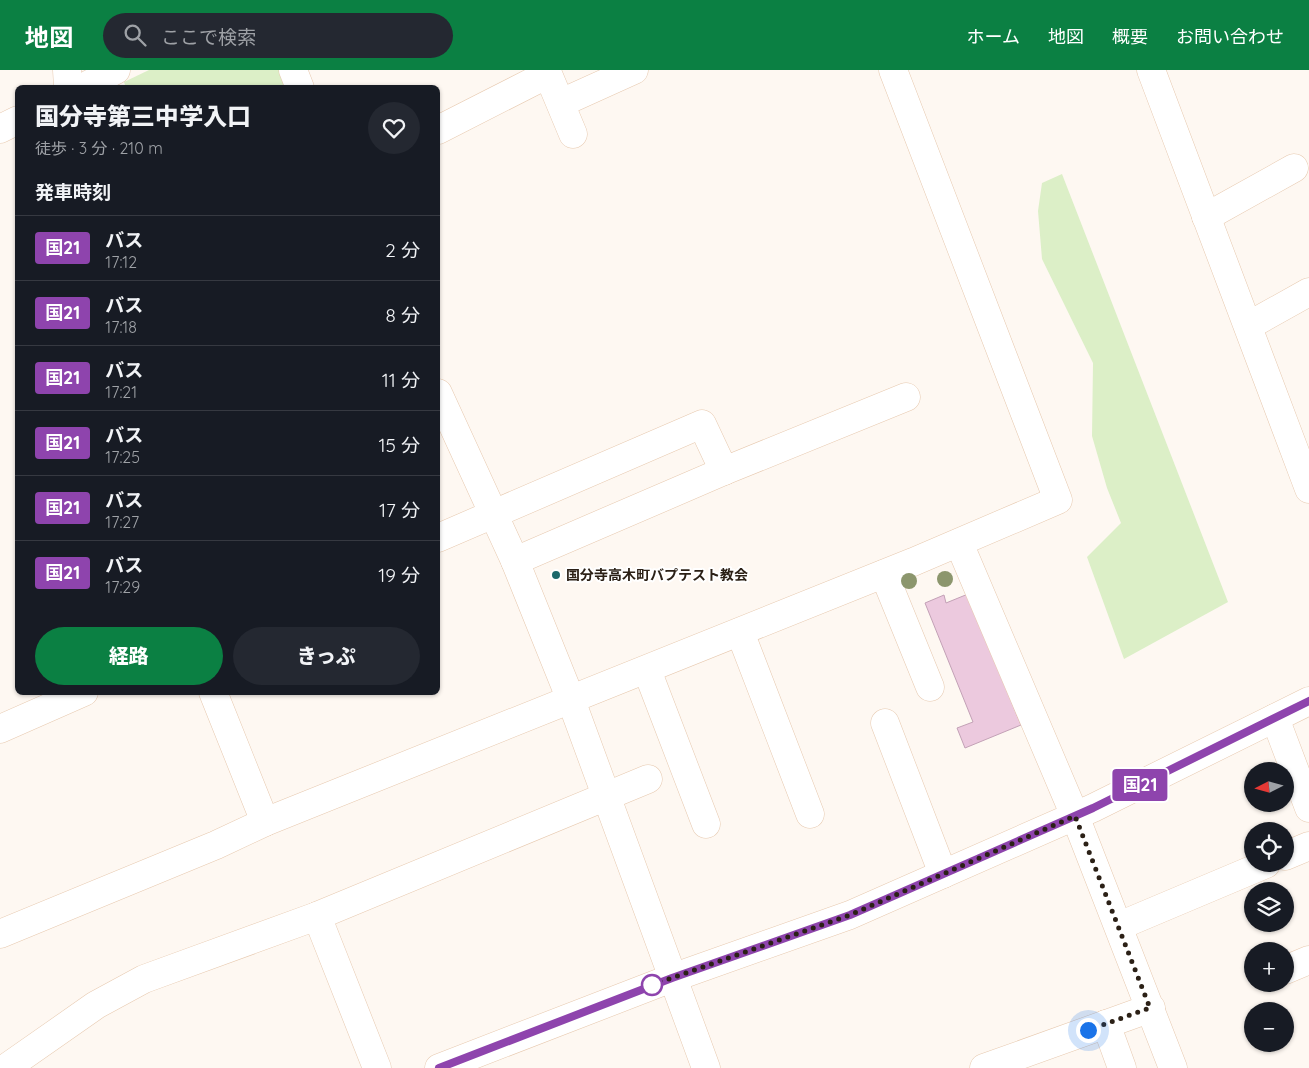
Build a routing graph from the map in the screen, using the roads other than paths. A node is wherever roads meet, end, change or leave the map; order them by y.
1 (67, 70) edge
2 (116, 70) edge
3 (293, 70) edge
4 (634, 70) edge
5 (893, 70) edge
6 (1151, 70) edge
7 (68, 85) edge
8 (88, 85) edge
9 (299, 85) edge
10 (561, 104) junction
11 (15, 122) edge
12 (0, 129) edge
13 (440, 129) edge
14 (573, 134) dead end
15 (1294, 168) dead end
16 (1206, 217) junction
17 (1309, 292) edge
18 (1248, 326) junction
19 (440, 396) edge
20 (906, 397) dead end
21 (724, 471) junction
22 (1309, 488) edge
23 (493, 514) junction
24 (440, 537) edge
25 (959, 543) junction
26 (515, 562) junction
27 (884, 574) junction
28 (740, 632) junction
29 (647, 670) junction
30 (930, 687) dead end
31 (77, 695) edge
32 (214, 695) edge
33 (571, 700) junction
34 (1309, 701) edge
35 (1275, 718) junction
36 (886, 723) dead end
37 (0, 729) edge
38 (648, 779) dead end
39 (607, 795) junction
40 (1309, 808) edge
41 (810, 814) dead end
42 (1075, 816) junction
43 (265, 822) junction
44 (706, 824) dead end
45 (1309, 846) edge
46 (1294, 852) edge
47 (1247, 872) edge
48 (943, 874) junction
49 (317, 916) junction
50 (1119, 926) junction
51 (0, 934) edge
52 (1309, 960) edge
53 (1294, 966) edge
54 (672, 978) junction
55 (1150, 1008) junction
56 (1106, 1024) junction
57 (6, 1068) edge
58 (377, 1068) edge
59 (439, 1068) edge
60 (706, 1068) edge
61 (984, 1068) edge
62 (1122, 1068) edge
63 (1173, 1068) edge

1 - 7 street
2 - 8 street
3 - 9 street
4 - 10 street
5 - 25 street
6 - 16 street
10 - 13 street
10 - 14 street
11 - 12 street
15 - 16 street
16 - 18 street
17 - 18 street
18 - 22 street
19 - 23 street
20 - 21 street
21 - 23 street
21 - 26 street
23 - 24 street
23 - 26 street
25 - 27 street
25 - 42 street
26 - 33 street
27 - 28 street
27 - 30 street
28 - 29 street
28 - 41 street
29 - 33 street
29 - 44 street
31 - 37 street
32 - 43 street
33 - 39 street
33 - 43 street
34 - 35 street
35 - 40 street
35 - 42 street
36 - 48 street
38 - 39 street
39 - 49 street
39 - 54 street
42 - 48 street
42 - 50 street
43 - 51 street
45 - 46 street
47 - 50 street
48 - 54 street
49 - 57 street
49 - 58 street
50 - 55 street
52 - 53 street
54 - 59 street
54 - 60 street
55 - 56 street
55 - 63 street
56 - 61 street
56 - 62 street

